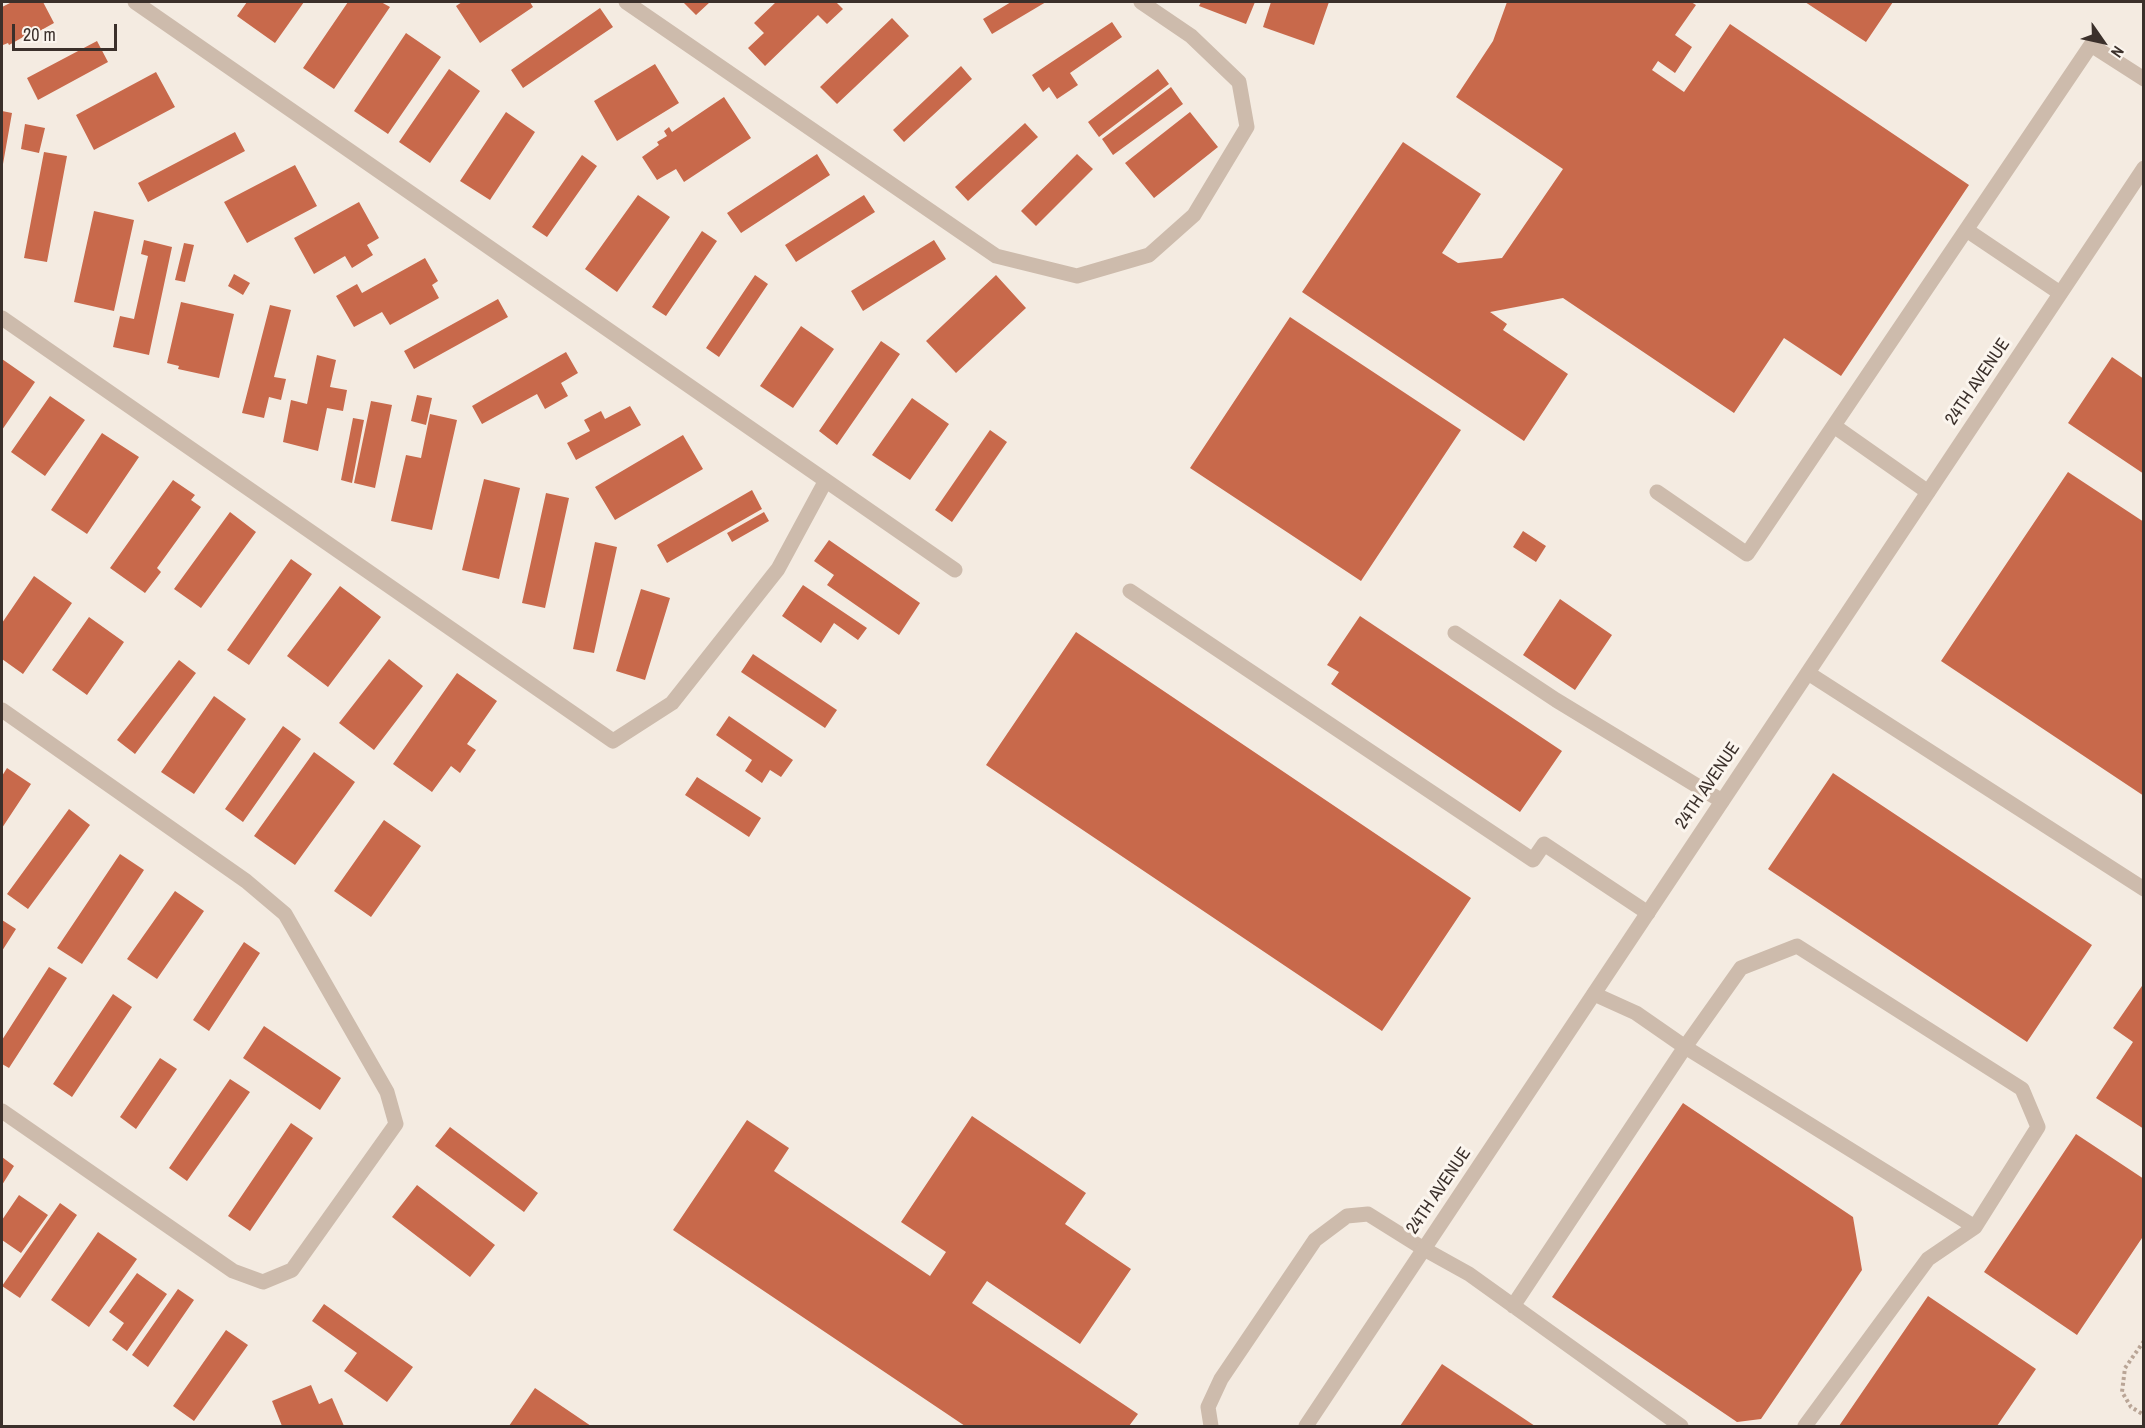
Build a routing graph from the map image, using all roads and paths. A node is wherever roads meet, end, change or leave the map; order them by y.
1 (135, 2) edge
2 (626, 2) edge
3 (1141, 2) edge
4 (2144, 79) edge
5 (2143, 169) edge
6 (1968, 231) junction
7 (2060, 293) junction
8 (2, 318) edge
9 (1834, 426) junction
10 (825, 482) junction
11 (1657, 492) dead end
12 (1928, 492) junction
13 (955, 570) dead end
14 (1131, 591) dead end
15 (1455, 633) dead end
16 (1808, 673) junction
17 (2, 710) edge
18 (1722, 801) junction
19 (2144, 889) edge
20 (1648, 913) junction
21 (1594, 994) junction
22 (1685, 1047) junction
23 (2, 1111) edge
24 (1975, 1227) junction
25 (1424, 1250) junction
26 (1513, 1306) junction
27 (2144, 1341) edge
28 (2144, 1415) edge
29 (1211, 1426) edge
30 (1306, 1426) edge
31 (1681, 1426) edge
32 (1805, 1426) edge

1 - 10 street
2 - 3 street
4 - 6 street
5 - 7 street, 24TH AVENUE
6 - 7 street
6 - 9 street
7 - 12 street, 24TH AVENUE
8 - 10 street
9 - 11 street
9 - 12 street
10 - 13 street
12 - 16 street, 24TH AVENUE
14 - 20 street
15 - 18 street
16 - 18 street, 24TH AVENUE
16 - 19 street
17 - 23 street
18 - 20 street, 24TH AVENUE
20 - 21 street, 24TH AVENUE
21 - 22 street
21 - 25 street, 24TH AVENUE
22 - 24 street
22 - 24 street
22 - 26 street
24 - 32 street
25 - 26 street
25 - 29 street
25 - 30 street, 24TH AVENUE
26 - 31 street
27 - 28 path

